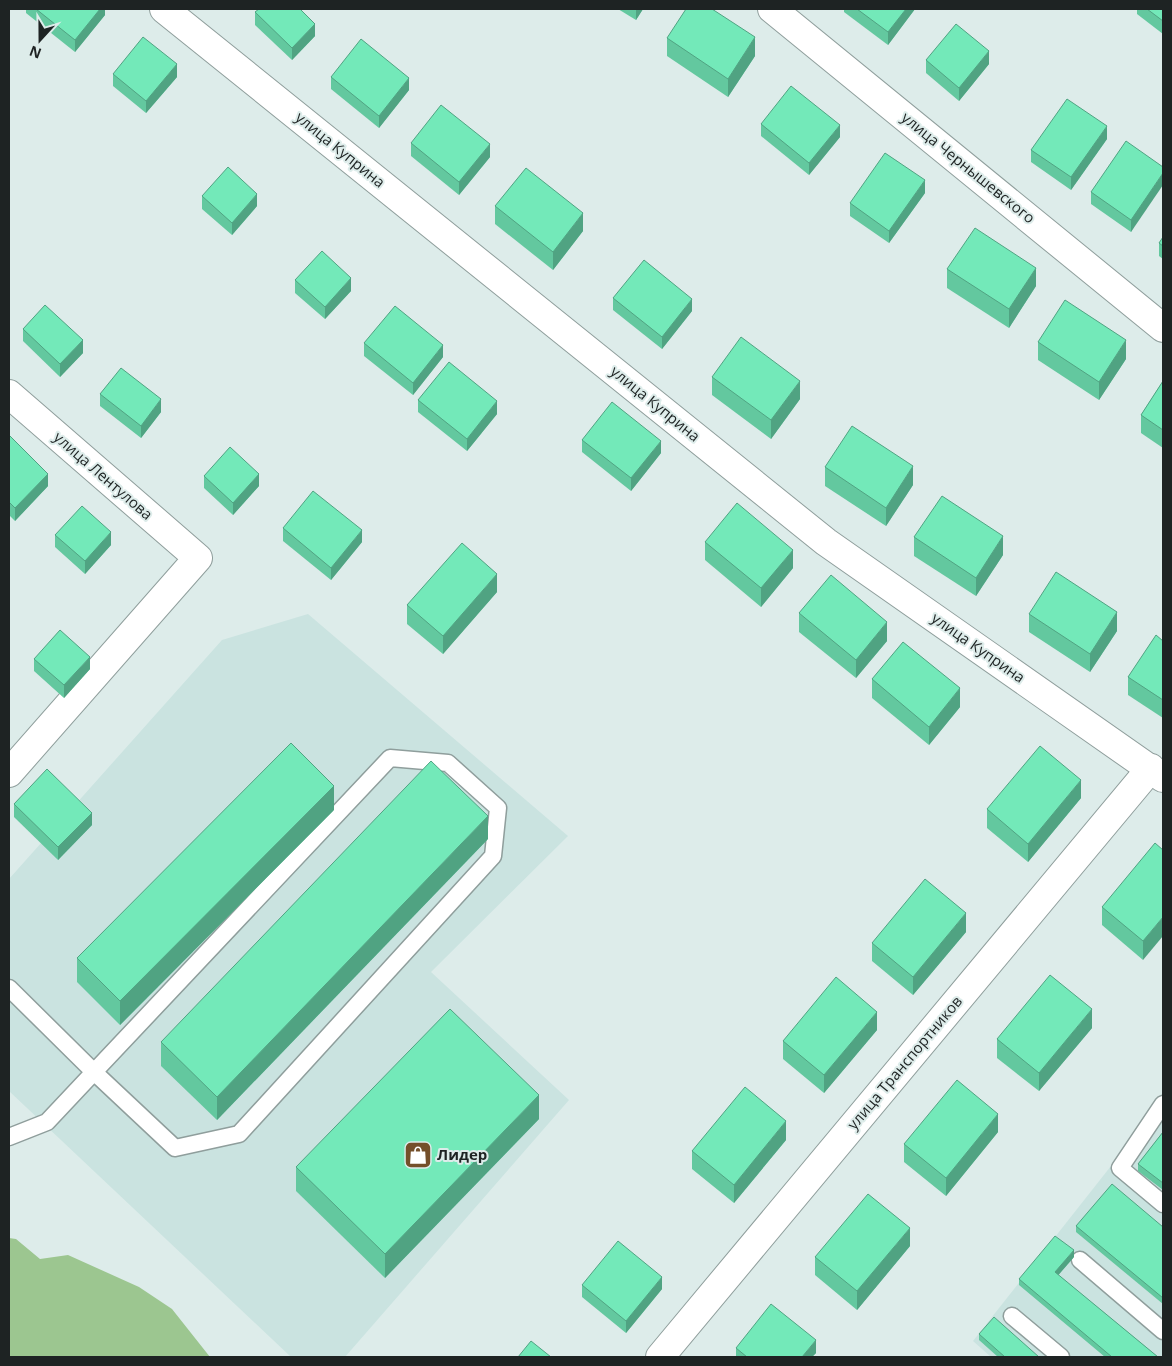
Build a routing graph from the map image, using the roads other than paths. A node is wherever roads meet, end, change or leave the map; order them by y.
1 (164, 9) edge
2 (772, 9) edge
3 (1163, 328) edge
4 (9, 394) edge
5 (9, 773) edge
6 (1157, 773) edge
7 (9, 988) edge
8 (94, 1072) junction
9 (1163, 1104) edge
10 (9, 1137) edge
11 (1163, 1204) edge
12 (1080, 1260) dead end
13 (1012, 1316) dead end
14 (1163, 1331) edge
15 (660, 1357) edge
16 (1061, 1357) edge

1 - 6 street, улица Куприна
2 - 3 street, улица Чернышевского
4 - 5 street, улица Лентулова
6 - 15 street, улица Транспортников
7 - 8 lane
8 - 8 lane
8 - 10 lane
9 - 11 lane
12 - 14 lane
13 - 16 lane

